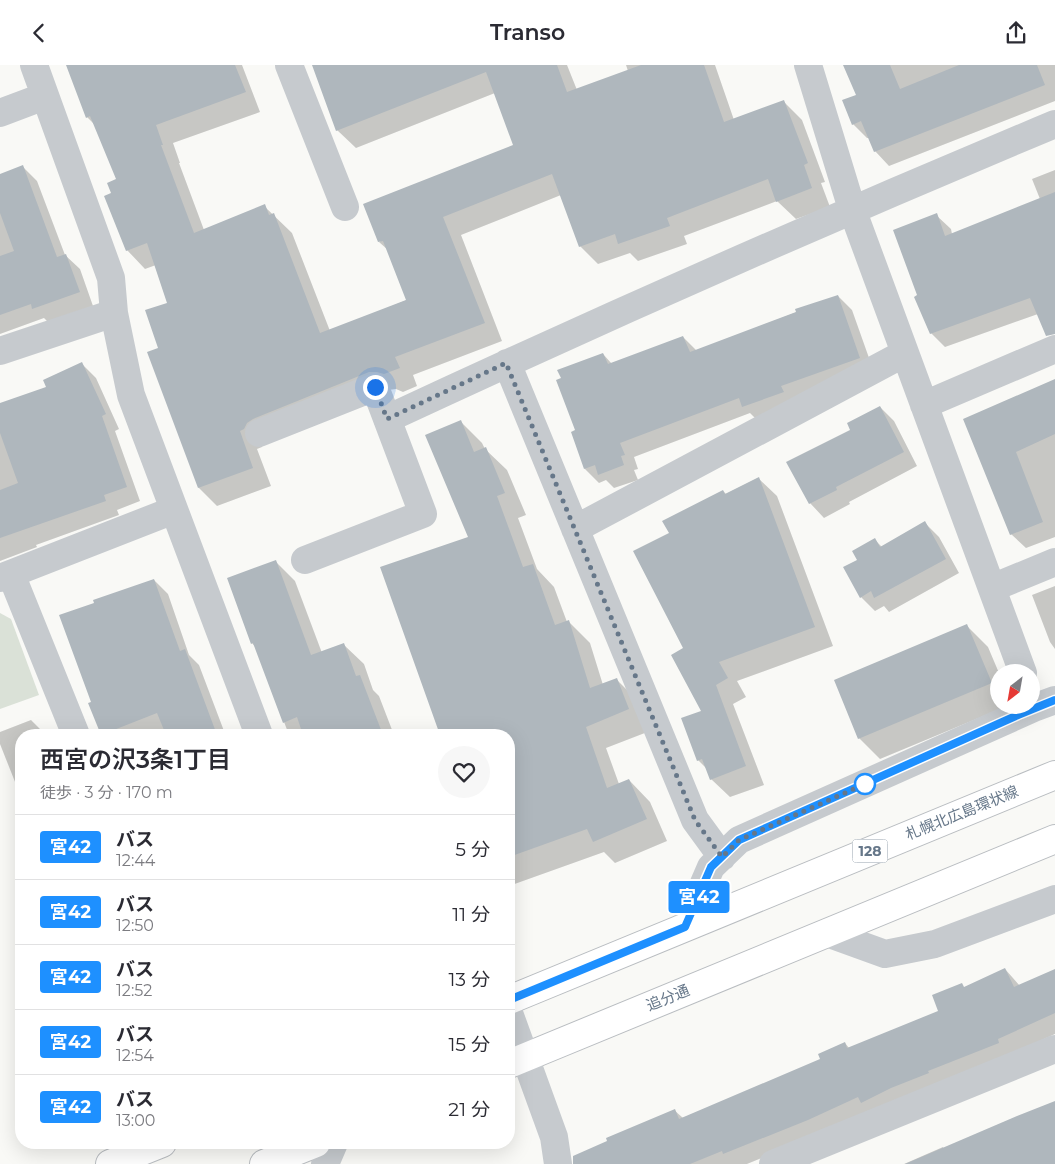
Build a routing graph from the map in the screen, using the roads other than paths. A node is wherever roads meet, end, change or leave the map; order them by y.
1 (34, 65) edge
2 (289, 65) edge
3 (808, 65) edge
4 (45, 96) junction
5 (0, 113) edge
6 (1055, 124) edge
7 (345, 207) dead end
8 (852, 209) junction
9 (114, 313) junction
10 (1055, 349) edge
11 (0, 351) edge
12 (905, 353) junction
13 (506, 363) junction
14 (924, 405) junction
15 (387, 419) junction
16 (259, 433) dead end
17 (174, 511) junction
18 (575, 529) junction
19 (305, 560) dead end
20 (1055, 562) edge
21 (5, 576) edge
22 (992, 588) junction
23 (1020, 664) edge
24 (1041, 700) edge
25 (73, 729) edge
26 (257, 729) edge
27 (1055, 775) edge
28 (1055, 839) edge
29 (722, 857) junction
30 (1055, 899) edge
31 (685, 927) junction
32 (827, 933) junction
33 (515, 998) edge
34 (1055, 1049) edge
35 (516, 1060) edge
36 (147, 1149) edge
37 (301, 1149) edge
38 (331, 1149) edge
39 (110, 1164) edge
40 (264, 1164) edge
41 (324, 1164) edge
42 (558, 1164) edge
43 (773, 1164) edge

1 - 4 street
2 - 7 street
3 - 8 street
4 - 5 street
4 - 9 street
6 - 8 street
8 - 12 street
8 - 13 street
9 - 11 street
9 - 17 street
10 - 14 street
12 - 14 street
12 - 18 street
13 - 15 street
13 - 18 street
14 - 22 street
15 - 16 street
15 - 19 street
17 - 21 street
17 - 26 street
18 - 29 street
20 - 22 street
21 - 25 street
22 - 23 street
24 - 29 street
27 - 31 main road, 札幌北広島環状線 / 128
28 - 32 main road
29 - 31 street
30 - 32 street
31 - 33 main road, 札幌北広島環状線 / 128
32 - 35 main road, 追分通
34 - 43 street
35 - 42 street
36 - 39 main road
37 - 40 main road
38 - 41 street

